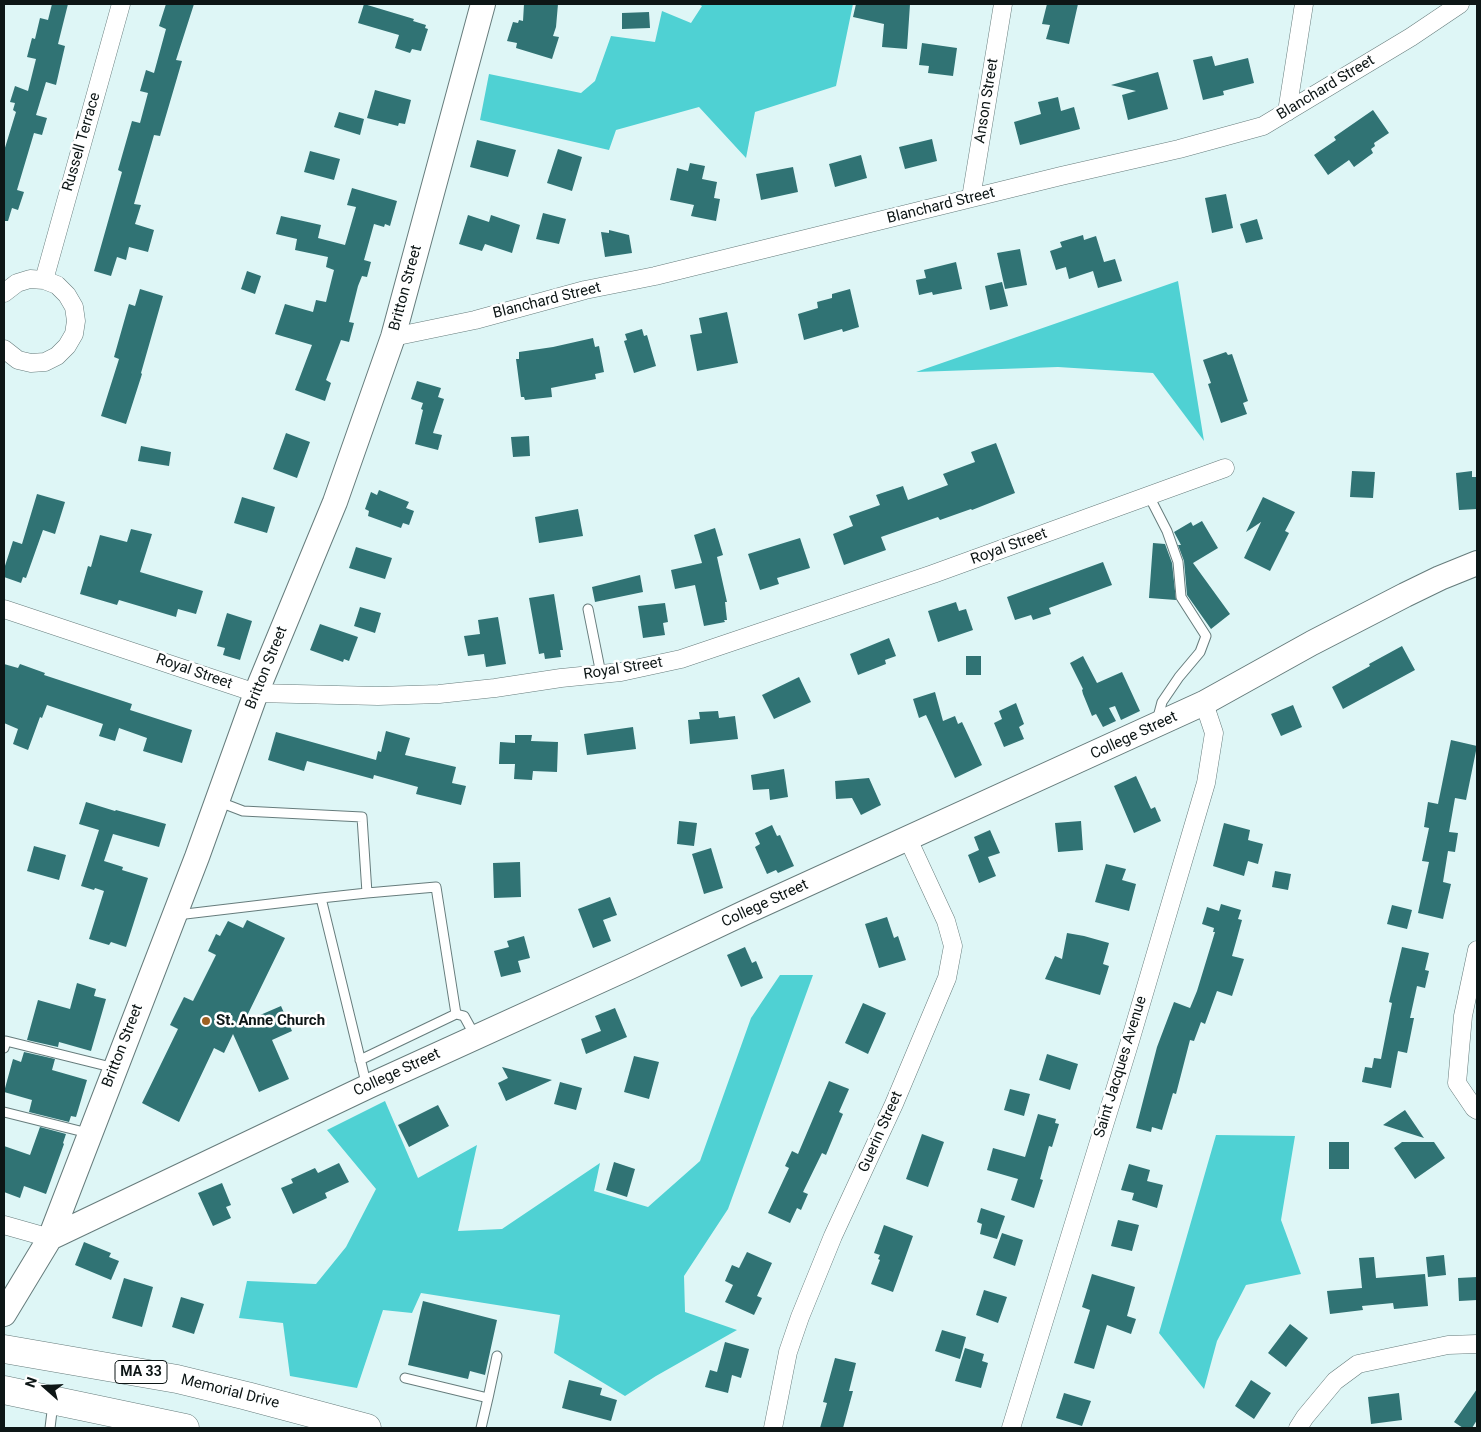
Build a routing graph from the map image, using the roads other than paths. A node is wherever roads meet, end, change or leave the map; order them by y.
1 (120, 4) edge
2 (483, 4) edge
3 (1003, 4) edge
4 (1304, 4) edge
5 (1460, 4) edge
6 (1287, 112) junction
7 (971, 198) junction
8 (44, 280) junction
9 (4, 293) edge
10 (393, 337) junction
11 (4, 349) edge
12 (1225, 468) dead end
13 (1148, 496) junction
14 (1477, 563) edge
15 (4, 609) edge
16 (588, 609) dead end
17 (601, 674) junction
18 (256, 693) junction
19 (1204, 703) junction
20 (1155, 726) junction
21 (217, 801) junction
22 (908, 839) junction
23 (367, 893) junction
24 (321, 898) junction
25 (174, 915) junction
26 (1477, 950) edge
27 (456, 1014) junction
28 (476, 1036) junction
29 (4, 1048) edge
30 (360, 1060) junction
31 (115, 1068) junction
32 (366, 1086) junction
33 (1477, 1110) edge
34 (4, 1112) edge
35 (90, 1133) junction
36 (4, 1225) edge
37 (50, 1238) junction
38 (4, 1314) edge
39 (1477, 1344) edge
40 (4, 1349) edge
41 (497, 1356) dead end
42 (405, 1378) dead end
43 (4, 1390) edge
44 (488, 1398) junction
45 (53, 1400) junction
46 (176, 1427) edge
47 (50, 1428) edge
48 (366, 1428) edge
49 (481, 1428) edge
50 (773, 1428) edge
51 (1011, 1428) edge
52 (1298, 1428) edge

1 - 8 street, Russell Terrace
2 - 10 street, Britton Street
3 - 7 street, Anson Street
4 - 6 street
5 - 6 street, Blanchard Street
6 - 7 street, Blanchard Street
7 - 10 street, Blanchard Street
8 - 9 street
8 - 11 street
10 - 18 street, Britton Street
12 - 13 street, Royal Street
13 - 17 street, Royal Street
13 - 20 lane
14 - 19 street, College Street
15 - 18 street, Royal Street
16 - 17 lane
17 - 18 street, Royal Street
18 - 21 street, Britton Street
19 - 20 street, College Street
19 - 51 street, Saint Jacques Avenue
20 - 22 street, College Street
21 - 23 lane
21 - 25 street, Britton Street
22 - 28 street, College Street
22 - 50 street, Guerin Street
23 - 24 lane
23 - 27 lane
24 - 25 lane
24 - 30 lane
25 - 31 street, Britton Street
26 - 33 street
27 - 28 lane
27 - 30 lane
28 - 32 street, College Street
29 - 31 lane
30 - 32 lane
31 - 35 street, Britton Street
32 - 37 street, College Street
34 - 35 lane
35 - 37 street, Britton Street
36 - 37 street
37 - 38 street, Britton Street
39 - 52 street
40 - 48 main road, Memorial Drive / MA 33
41 - 44 lane
42 - 44 lane
43 - 45 main road
44 - 49 lane
45 - 46 main road
45 - 47 lane

